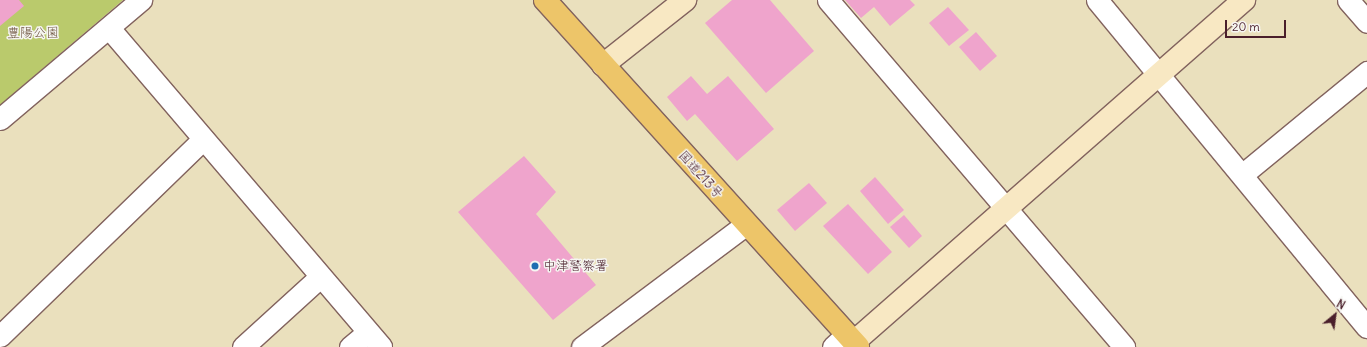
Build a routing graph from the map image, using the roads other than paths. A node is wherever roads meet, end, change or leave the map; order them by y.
1 (141, 0) edge
2 (545, 0) edge
3 (685, 0) edge
4 (828, 0) edge
5 (1097, 0) edge
6 (1244, 0) edge
7 (1348, 0) edge
8 (1367, 22) edge
9 (109, 28) junction
10 (603, 65) junction
11 (1367, 72) edge
12 (1160, 74) junction
13 (0, 119) edge
14 (203, 138) junction
15 (1243, 174) junction
16 (1005, 209) junction
17 (745, 225) junction
18 (320, 277) junction
19 (1363, 313) edge
20 (368, 332) junction
21 (0, 336) edge
22 (848, 343) edge
23 (243, 347) edge
24 (350, 347) edge
25 (381, 347) edge
26 (582, 347) edge
27 (1124, 347) edge

1 - 9 street
2 - 10 highway, 国道213号
3 - 10 street
4 - 16 street
5 - 12 street
6 - 12 street
7 - 8 street
9 - 13 street
9 - 14 street
10 - 17 highway, 国道213号
11 - 15 street
12 - 15 street
12 - 16 street
14 - 18 street
14 - 21 street
15 - 19 street
16 - 22 street
16 - 27 street
17 - 22 highway, 国道213号
17 - 26 street
18 - 20 street
18 - 23 street
20 - 24 street
20 - 25 street

